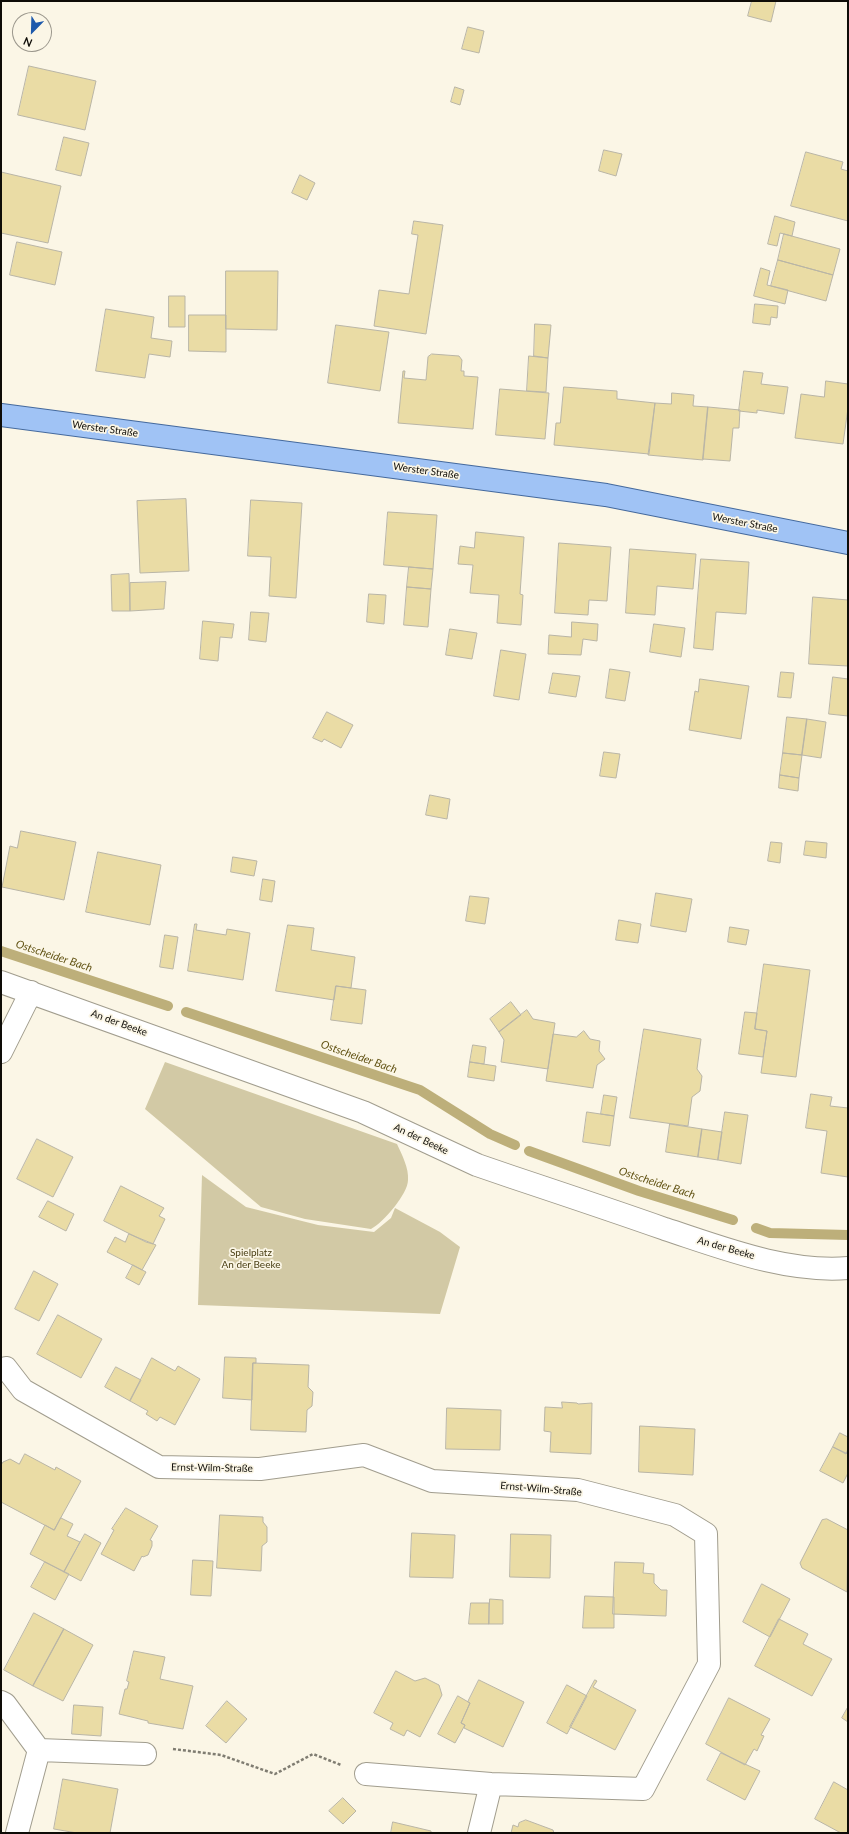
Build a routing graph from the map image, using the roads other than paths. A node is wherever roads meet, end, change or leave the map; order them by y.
1 (1, 415) edge
2 (848, 543) edge
3 (1, 982) edge
4 (31, 992) junction
5 (1, 1052) edge
6 (848, 1268) edge
7 (3, 1367) edge
8 (1, 1702) edge
9 (39, 1750) junction
10 (145, 1754) road end
11 (366, 1774) road end
12 (491, 1784) junction
13 (17, 1833) edge
14 (479, 1833) edge

1 - 2 main road, Werster Straße
3 - 4 street, An der Beeke
4 - 5 street
4 - 6 street, An der Beeke
7 - 12 street, Ernst-Wilm-Straße
8 - 9 street
9 - 10 street
9 - 13 street
11 - 12 street, Ernst-Wilm-Straße
12 - 14 street

